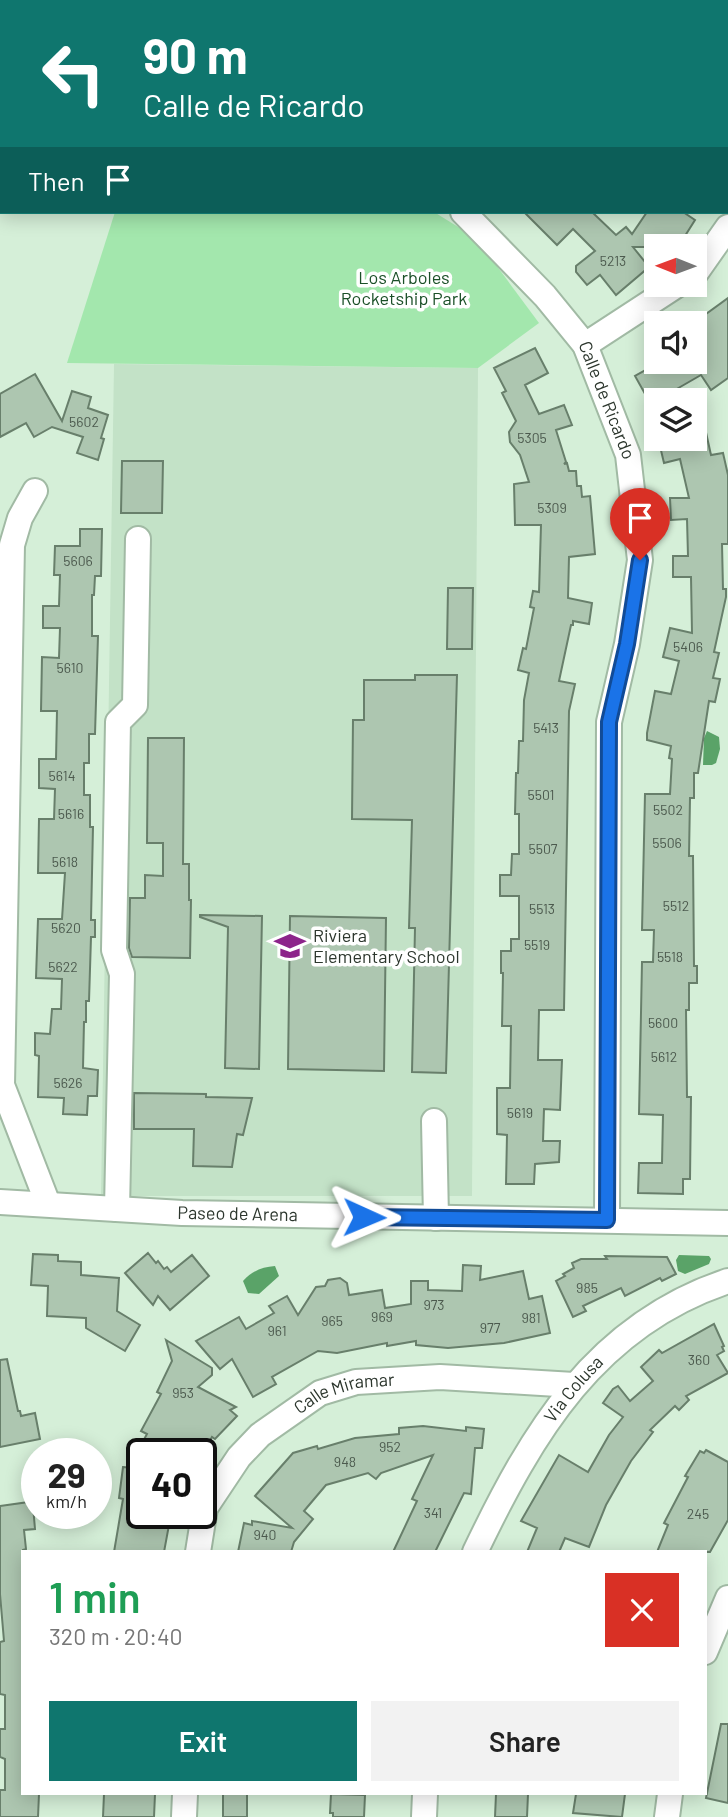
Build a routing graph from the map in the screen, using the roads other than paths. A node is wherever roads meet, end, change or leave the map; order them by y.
1 (465, 214) edge
2 (728, 227) edge
3 (707, 257) edge
4 (657, 298) edge
5 (585, 345) junction
6 (35, 491) dead end
7 (138, 539) dead end
8 (434, 1121) dead end
9 (0, 1202) edge
10 (48, 1204) junction
11 (117, 1209) junction
12 (436, 1218) junction
13 (607, 1220) junction
14 (728, 1223) edge
15 (728, 1281) edge
16 (574, 1385) junction
17 (198, 1550) edge
18 (476, 1550) edge
19 (728, 1598) edge
20 (707, 1647) edge
21 (185, 1795) edge
22 (425, 1795) edge
23 (670, 1795) edge
24 (184, 1817) edge
25 (424, 1817) edge
26 (667, 1817) edge

1 - 5 street, Calle de Ricardo
2 - 3 street
4 - 5 street
5 - 13 street, Calle de Ricardo
6 - 10 street
7 - 11 street
8 - 12 street
9 - 10 street, Paseo de Arena
10 - 11 street, Paseo de Arena
11 - 12 street, Paseo de Arena
12 - 13 street, Paseo de Arena
13 - 14 street, Paseo de Arena
15 - 16 street, Via Colusa
16 - 17 street, Calle Miramar
16 - 18 street, Via Colusa
19 - 20 street
21 - 24 street
22 - 25 street
23 - 26 street

